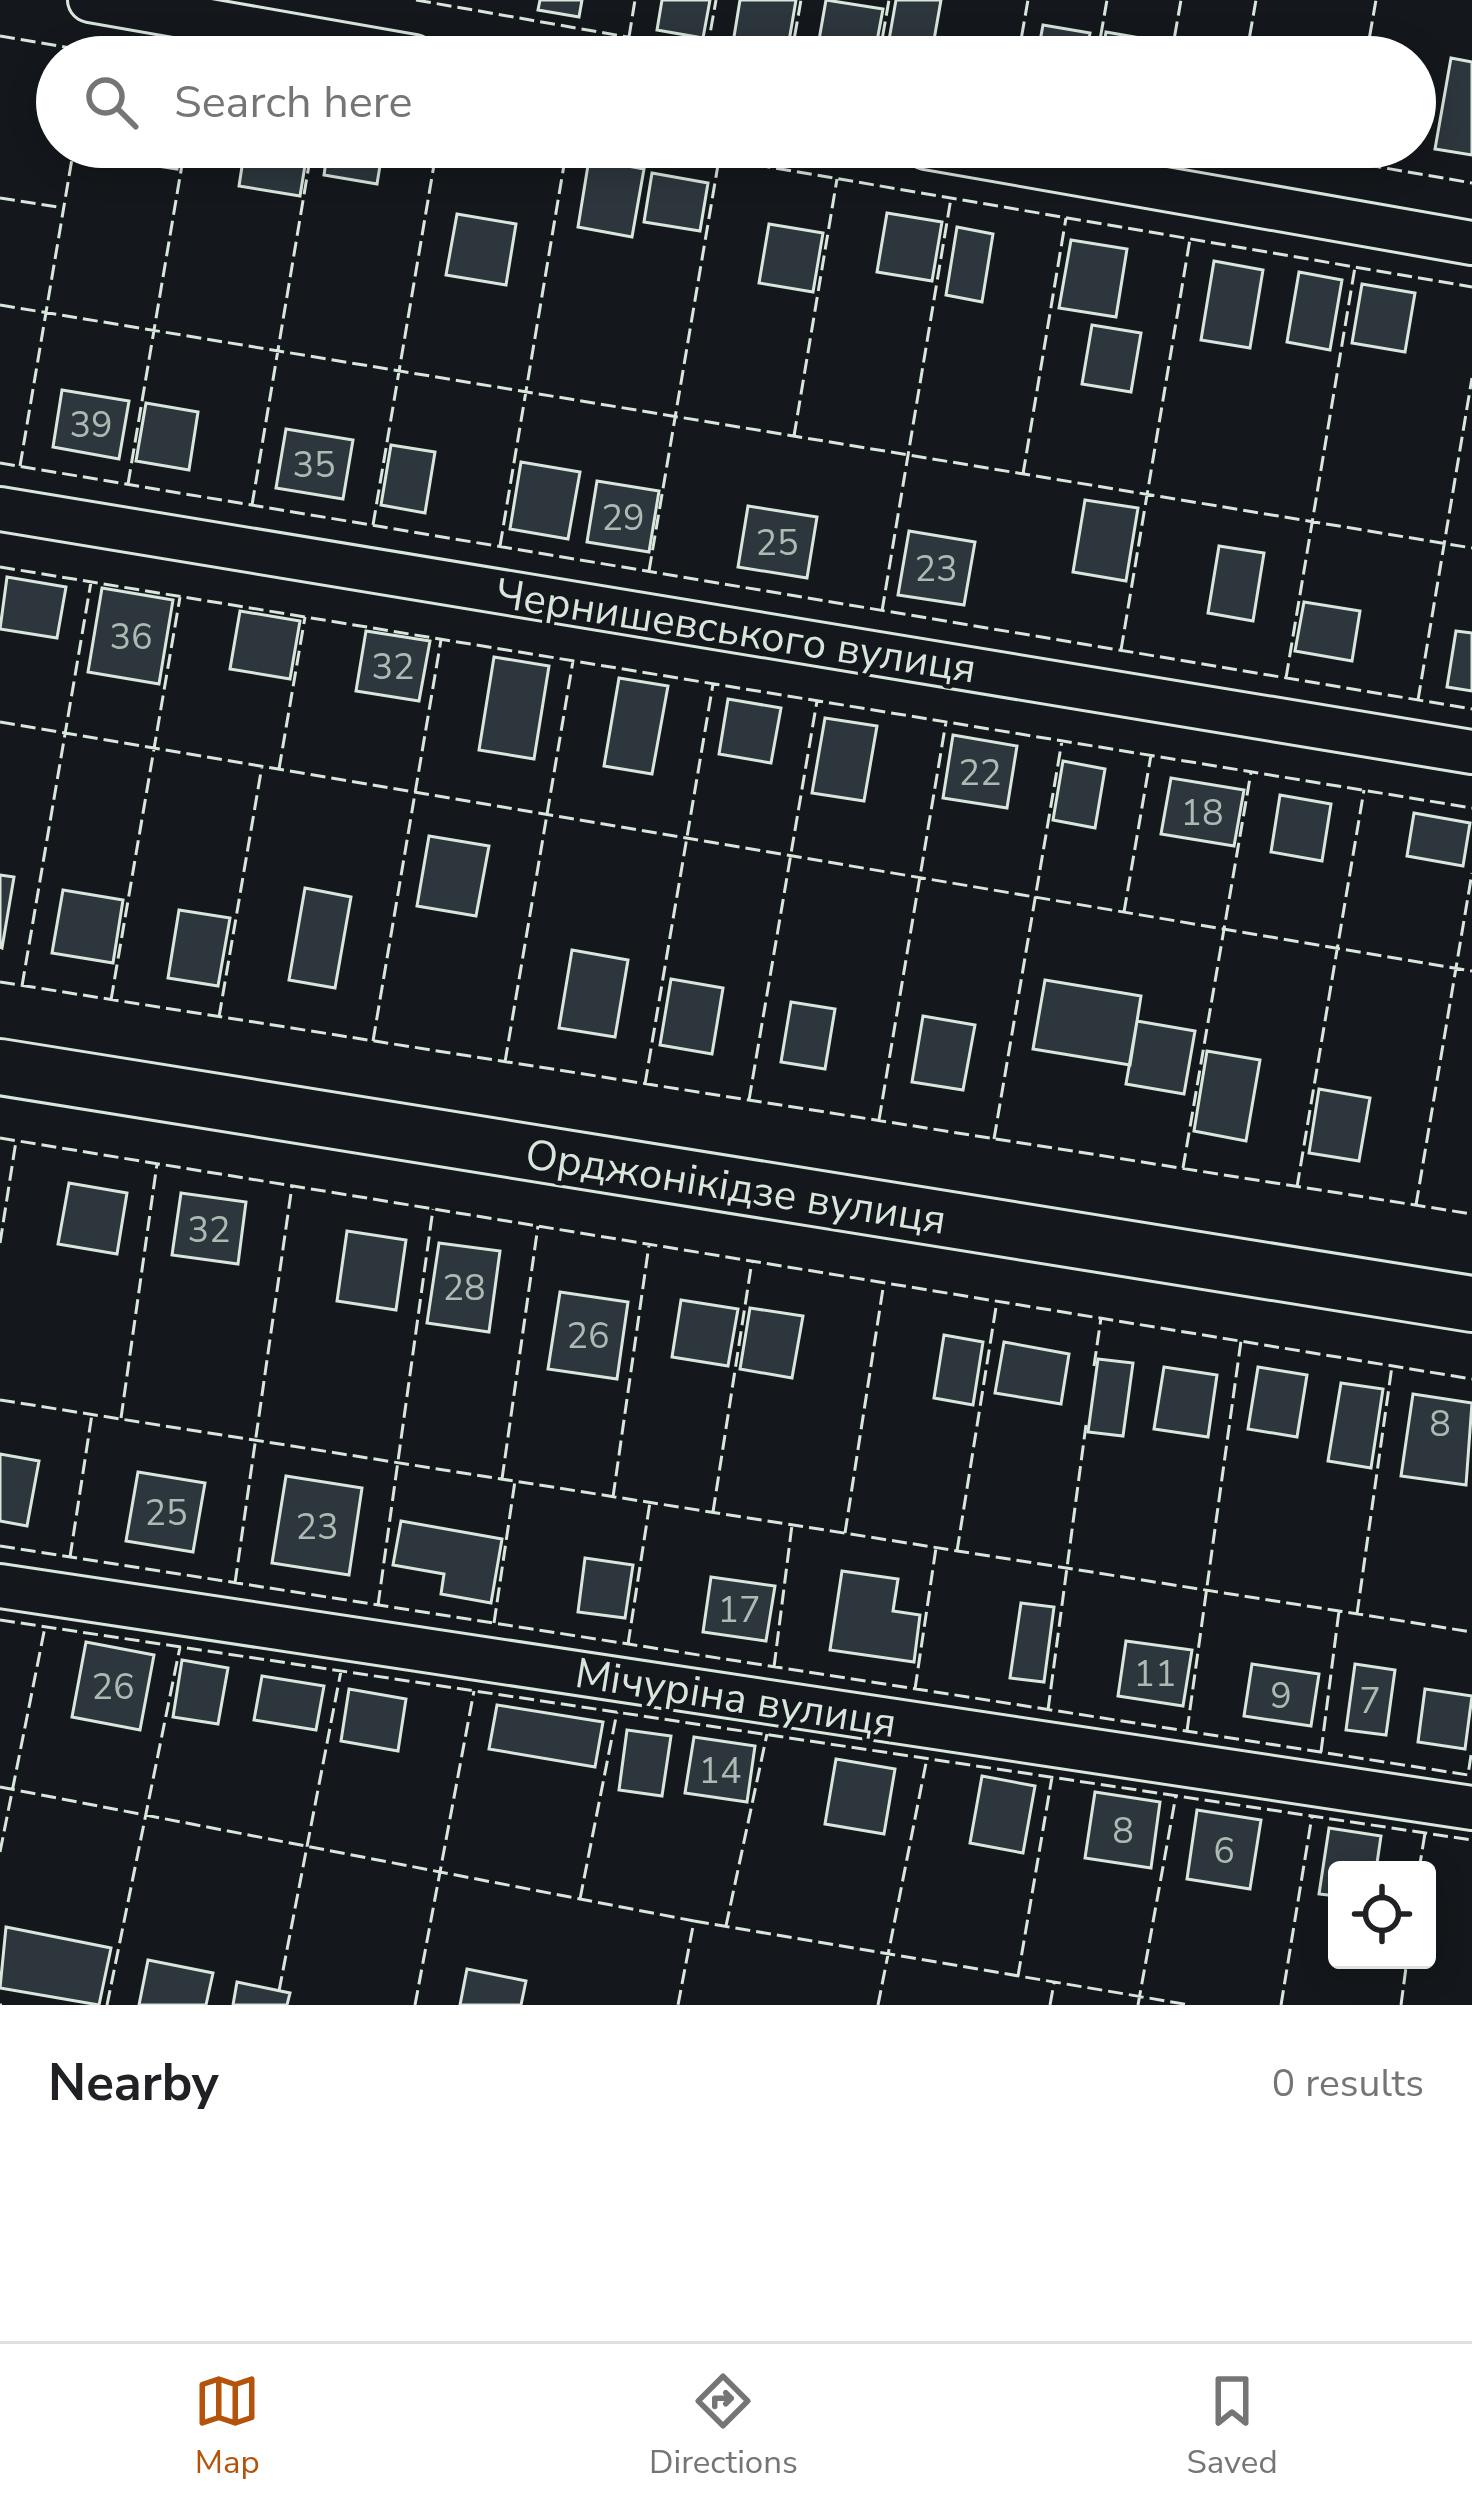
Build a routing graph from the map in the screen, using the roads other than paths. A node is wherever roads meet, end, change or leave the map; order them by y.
1 (90, 0) edge
2 (295, 36) edge
3 (1045, 168) edge
4 (1472, 243) edge
5 (0, 508) edge
6 (1472, 752) edge
7 (0, 1067) edge
8 (1472, 1304) edge
9 (0, 1586) edge
10 (1472, 1808) edge

1 - 2 street
3 - 4 street
5 - 6 street, Чернишевського вулиця
7 - 8 main road, Орджонікідзе вулиця
9 - 10 street, Мічуріна вулиця

